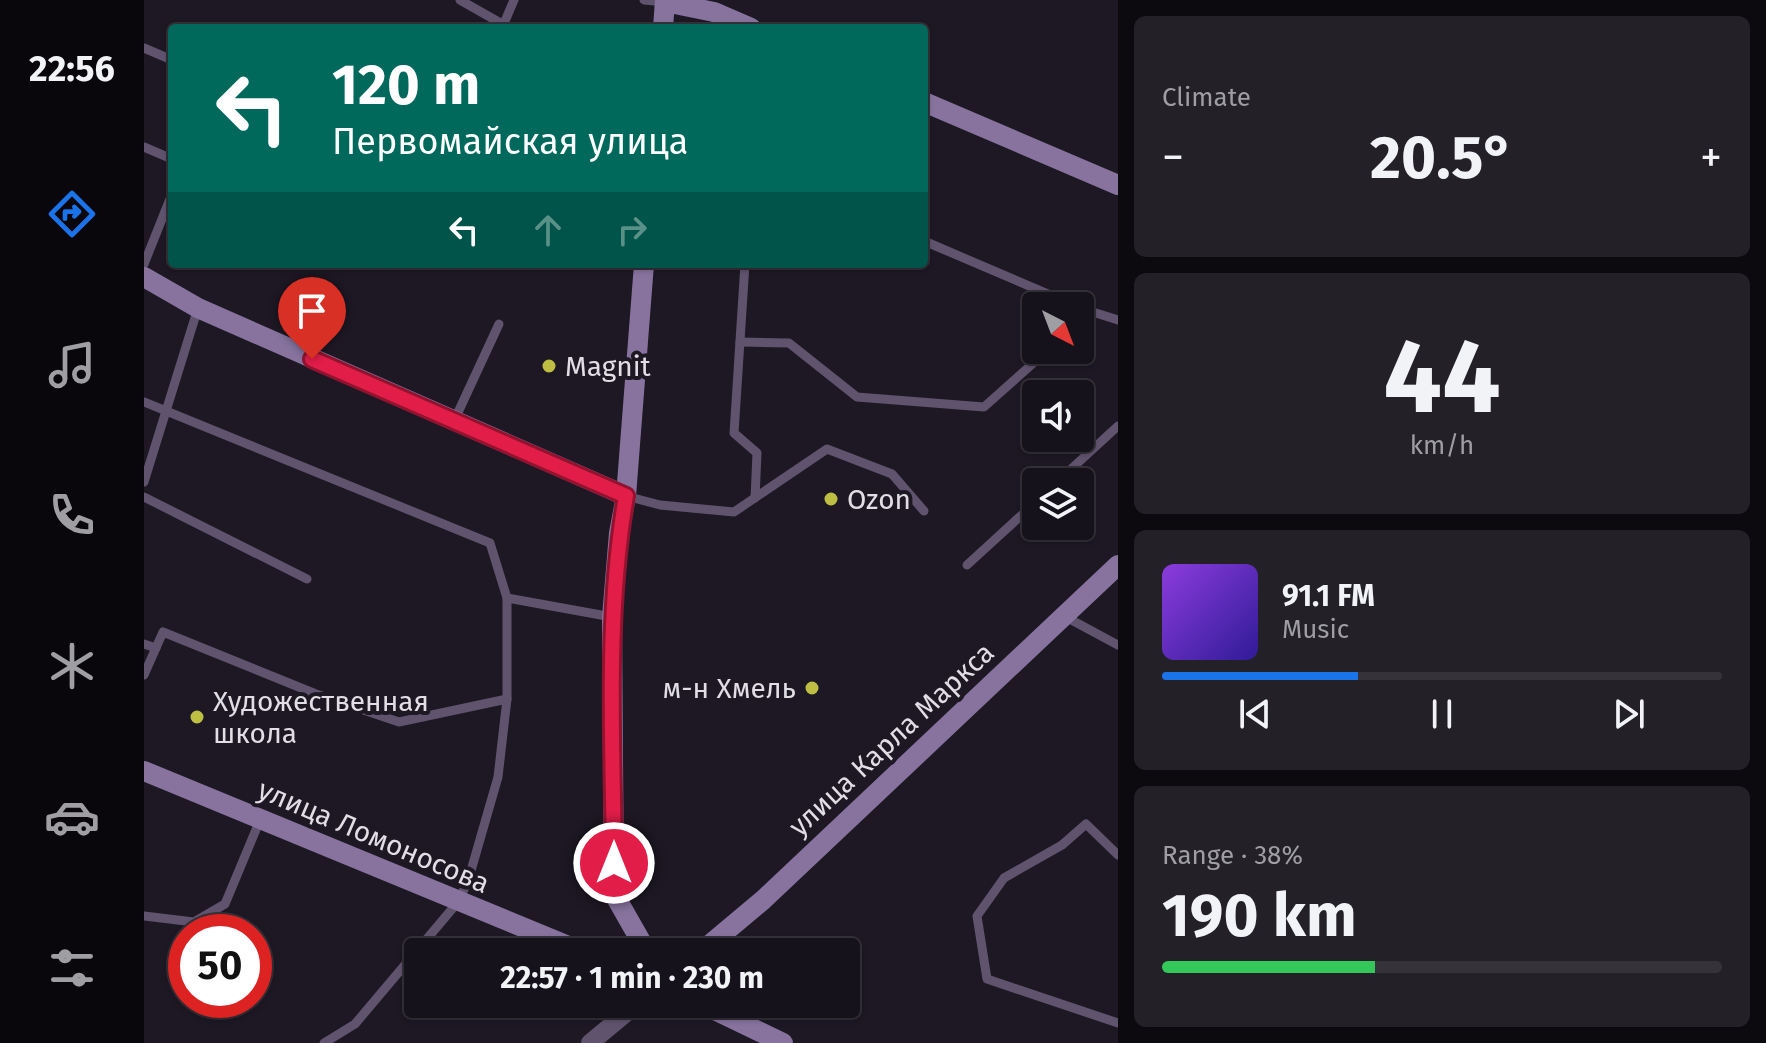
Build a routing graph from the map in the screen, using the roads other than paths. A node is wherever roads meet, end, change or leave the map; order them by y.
1 (460, 0) edge
2 (514, 0) edge
3 (658, 1) edge
4 (716, 6) edge
5 (500, 24) edge
6 (504, 24) edge
7 (662, 24) edge
8 (745, 24) edge
9 (144, 48) edge
10 (168, 58) edge
11 (928, 104) edge
12 (144, 147) edge
13 (168, 157) edge
14 (1118, 185) edge
15 (168, 204) edge
16 (928, 243) edge
17 (144, 264) edge
18 (644, 268) edge
19 (745, 268) edge
20 (144, 277) edge
21 (1043, 292) edge
22 (198, 308) junction
23 (1094, 313) edge
24 (1118, 320) edge
25 (499, 324) dead end
26 (740, 342) junction
27 (1032, 364) edge
28 (144, 402) edge
29 (165, 412) junction
30 (454, 421) junction
31 (1118, 426) edge
32 (1072, 468) edge
33 (144, 482) edge
34 (626, 496) junction
35 (144, 497) edge
36 (755, 498) junction
37 (924, 511) dead end
38 (1022, 515) edge
39 (967, 565) dead end
40 (1118, 565) edge
41 (307, 579) dead end
42 (507, 598) junction
43 (1063, 615) junction
44 (612, 617) junction
45 (144, 644) edge
46 (1118, 645) edge
47 (156, 648) junction
48 (144, 675) edge
49 (507, 699) junction
50 (144, 771) edge
51 (260, 819) junction
52 (1118, 855) edge
53 (458, 902) junction
54 (144, 916) edge
55 (548, 938) edge
56 (639, 938) edge
57 (718, 938) edge
58 (620, 1018) edge
59 (731, 1018) edge
60 (1118, 1023) edge
61 (324, 1043) edge
62 (590, 1043) edge
63 (783, 1043) edge

1 - 5 lane
2 - 6 lane
3 - 4 main road
3 - 7 main road
4 - 8 main road
9 - 10 lane
11 - 14 main road
12 - 13 lane
15 - 17 lane
16 - 21 lane
18 - 34 main road
19 - 26 lane
20 - 22 main road
22 - 29 lane
22 - 30 main road
23 - 24 lane
25 - 30 lane
26 - 27 lane
26 - 36 lane
28 - 29 lane
29 - 33 lane
29 - 42 lane
30 - 34 main road
31 - 32 lane
34 - 36 lane
34 - 44 main road
35 - 41 lane
36 - 37 lane
38 - 39 lane
40 - 43 main road, улица Карла Маркса
42 - 44 lane
42 - 49 lane
43 - 46 lane
43 - 57 main road, улица Карла Маркса
44 - 56 main road
45 - 47 lane
47 - 48 lane
47 - 49 lane
49 - 53 lane
50 - 51 main road, улица Ломоносова
51 - 53 main road, улица Ломоносова
51 - 54 lane
52 - 60 lane
53 - 55 main road, улица Ломоносова
53 - 61 lane
58 - 62 street
59 - 63 main road

